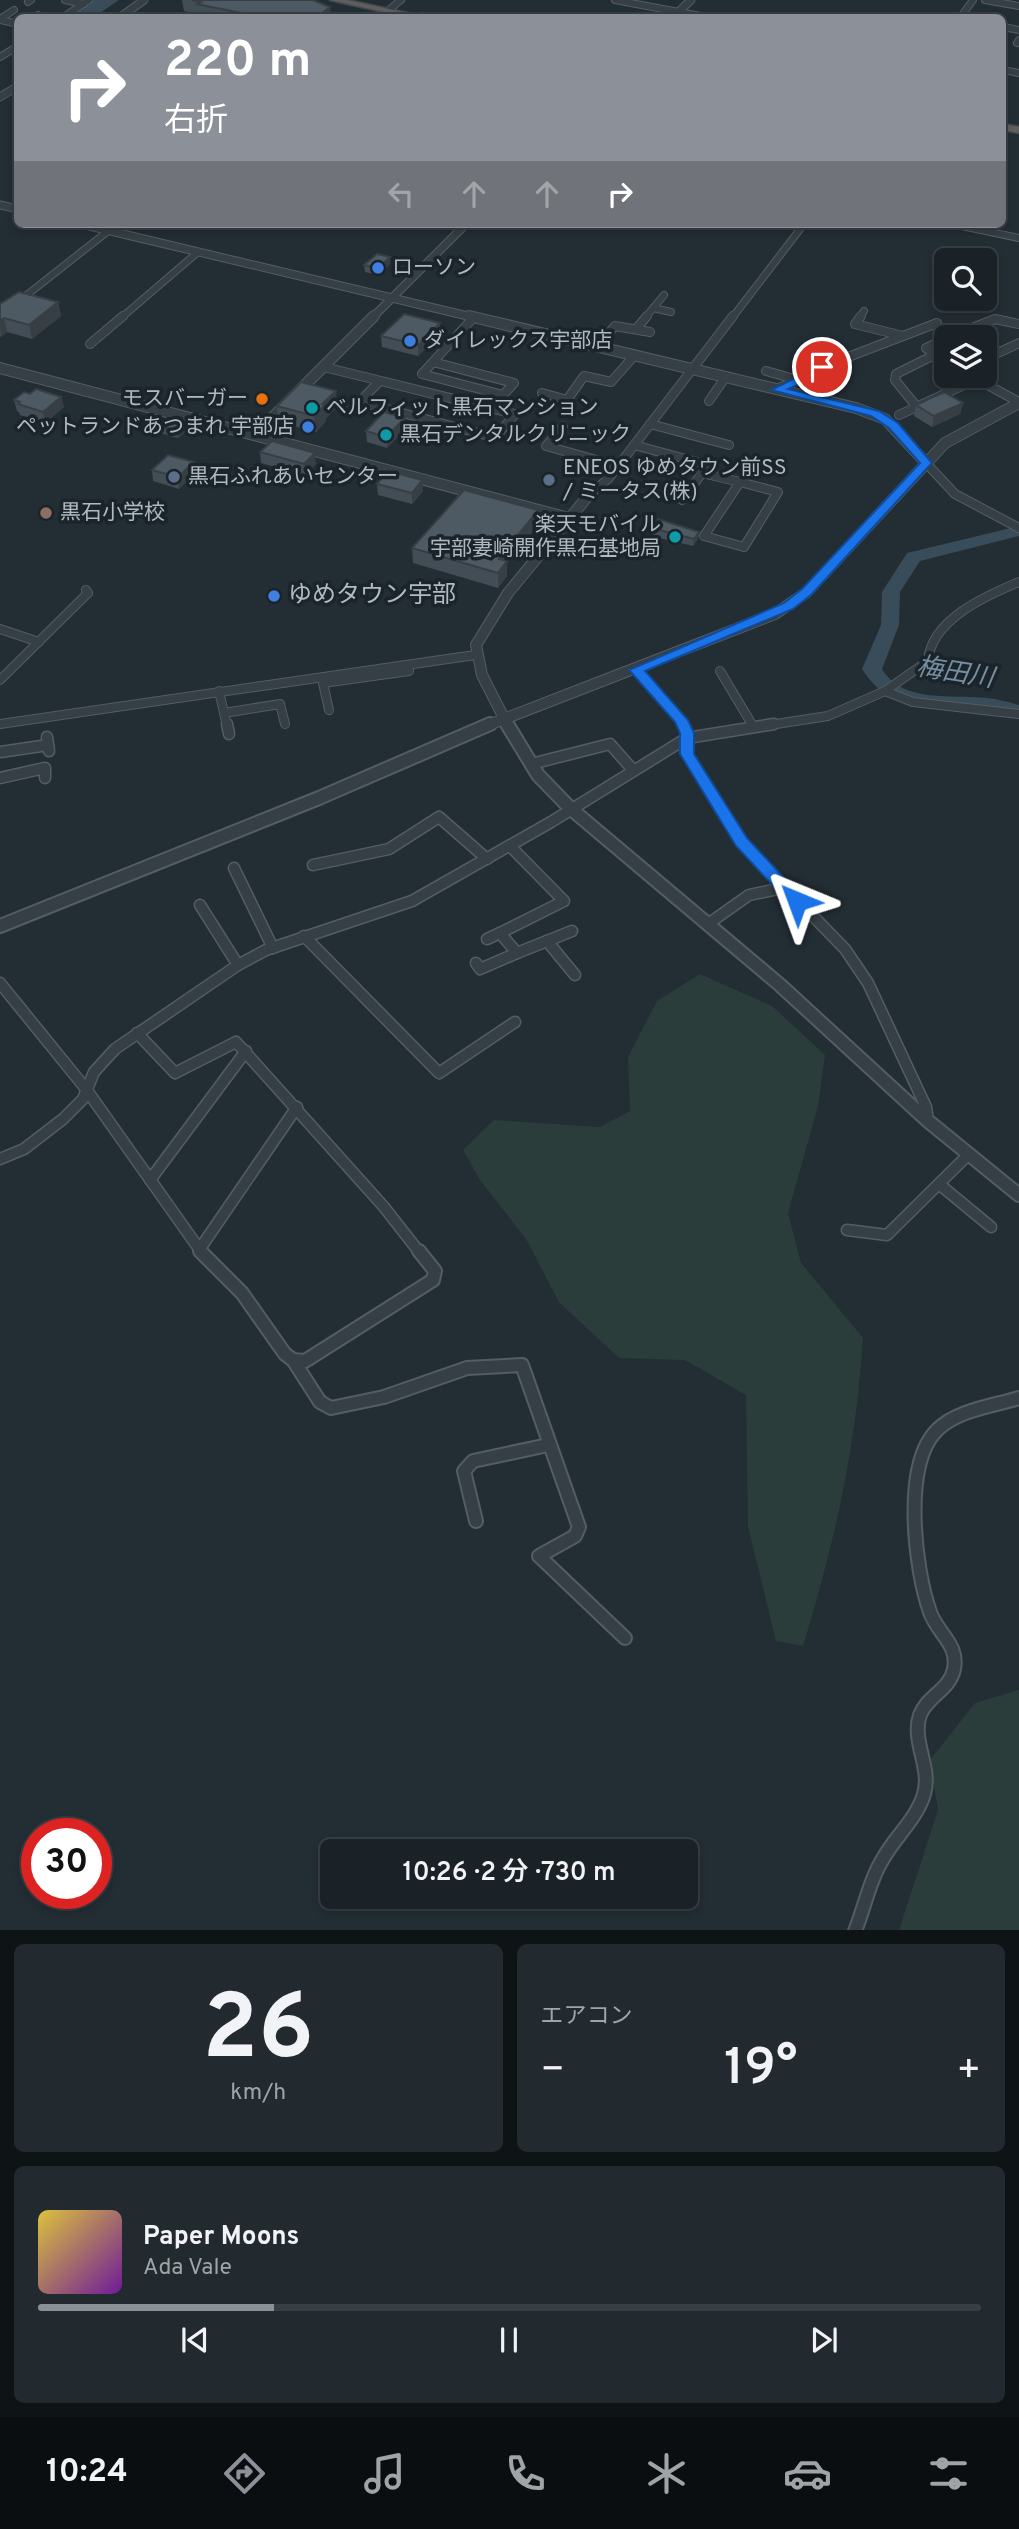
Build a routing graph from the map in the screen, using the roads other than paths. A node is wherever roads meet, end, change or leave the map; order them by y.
1 (64, 0) edge
2 (144, 0) edge
3 (334, 0) edge
4 (349, 0) edge
5 (401, 0) edge
6 (615, 0) edge
7 (691, 0) edge
8 (985, 0) edge
9 (87, 2) edge
10 (53, 6) dead end
11 (1019, 6) edge
12 (389, 9) junction
13 (14, 10) dead end
14 (679, 12) junction
15 (68, 14) edge
16 (125, 14) edge
17 (383, 14) edge
18 (410, 14) edge
19 (418, 14) edge
20 (677, 14) edge
21 (690, 14) edge
22 (0, 19) edge
23 (96, 228) edge
24 (112, 228) edge
25 (462, 228) edge
26 (801, 228) edge
27 (971, 228) edge
28 (108, 231) junction
29 (1019, 238) edge
30 (198, 252) junction
31 (664, 295) dead end
32 (392, 298) junction
33 (653, 308) junction
34 (864, 311) dead end
35 (671, 312) dead end
36 (0, 316) edge
37 (473, 318) junction
38 (937, 323) dead end
39 (1019, 324) edge
40 (980, 325) edge
41 (636, 329) junction
42 (650, 332) dead end
43 (904, 336) junction
44 (1019, 343) edge
45 (90, 344) dead end
46 (824, 344) dead end
47 (934, 344) edge
48 (597, 347) junction
49 (997, 353) edge
50 (934, 355) joint
51 (634, 356) junction
52 (432, 362) junction
53 (835, 362) junction
54 (324, 366) junction
55 (0, 368) edge
56 (691, 370) junction
57 (766, 372) dead end
58 (725, 378) junction
59 (799, 380) junction
60 (380, 381) junction
61 (953, 388) edge
62 (994, 388) edge
63 (776, 390) junction
64 (542, 393) dead end
65 (709, 401) dead end
66 (1019, 402) edge
67 (917, 407) junction
68 (900, 415) dead end
69 (650, 424) junction
70 (563, 426) dead end
71 (255, 435) junction
72 (634, 445) junction
73 (729, 445) dead end
74 (926, 463) junction
75 (618, 466) junction
76 (702, 473) junction
77 (740, 482) junction
78 (587, 496) joint
79 (682, 499) dead end
80 (569, 518) junction
81 (1018, 527) edge
82 (1019, 582) edge
83 (86, 590) dead end
84 (0, 629) edge
85 (39, 642) junction
86 (475, 655) junction
87 (407, 665) junction
88 (0, 668) edge
89 (636, 670) junction
90 (10, 671) junction
91 (720, 671) dead end
92 (0, 680) edge
93 (888, 689) junction
94 (219, 691) junction
95 (329, 710) dead end
96 (224, 713) junction
97 (1019, 714) edge
98 (505, 718) junction
99 (0, 724) edge
100 (285, 724) dead end
101 (752, 726) junction
102 (229, 734) dead end
103 (687, 738) junction
104 (48, 744) dead end
105 (0, 752) edge
106 (531, 764) junction
107 (633, 769) junction
108 (0, 778) edge
109 (45, 778) dead end
110 (570, 808) junction
111 (510, 846) junction
112 (487, 859) junction
113 (313, 865) dead end
114 (234, 869) dead end
115 (783, 888) junction
116 (200, 905) dead end
117 (708, 924) junction
118 (0, 926) edge
119 (572, 930) dead end
120 (500, 933) junction
121 (304, 936) junction
122 (487, 939) dead end
123 (547, 941) junction
124 (273, 948) junction
125 (517, 953) junction
126 (475, 963) dead end
127 (238, 965) junction
128 (575, 975) dead end
129 (0, 983) edge
130 (515, 1022) dead end
131 (137, 1032) junction
132 (246, 1051) junction
133 (86, 1089) junction
134 (297, 1107) junction
135 (928, 1121) junction
136 (968, 1155) junction
137 (0, 1159) edge
138 (150, 1180) junction
139 (939, 1184) junction
140 (1019, 1195) edge
141 (992, 1227) dead end
142 (847, 1230) dead end
143 (199, 1250) junction
144 (293, 1360) junction
145 (1019, 1398) edge
146 (548, 1445) junction
147 (476, 1521) dead end
148 (625, 1638) dead end
149 (855, 1930) edge

1 - 9 street
1 - 10 street
2 - 16 street
3 - 12 highway
4 - 12 highway
5 - 12 street
6 - 14 street
7 - 14 street
8 - 11 street
9 - 15 street
12 - 17 street
12 - 18 highway
12 - 19 highway
13 - 22 street
14 - 20 street
14 - 21 street
23 - 28 street
24 - 28 street
25 - 32 street
26 - 56 street
27 - 29 street
28 - 30 street
28 - 36 street
30 - 32 street
30 - 45 street
31 - 33 street
32 - 37 street
32 - 54 street
33 - 35 street
33 - 41 street
34 - 43 street
37 - 48 street
37 - 52 street
38 - 43 street
39 - 40 street
41 - 42 street
41 - 48 street
43 - 53 street
44 - 49 street
46 - 53 street
47 - 50 street
48 - 51 street
50 - 67 street
51 - 56 street
51 - 64 street
52 - 52 street
53 - 59 street
54 - 60 street
54 - 71 street
55 - 71 street
56 - 58 street
56 - 69 street
57 - 59 street
58 - 63 street
58 - 65 street
59 - 63 street
60 - 60 street
61 - 67 street
62 - 66 street
63 - 74 street
66 - 74 street
67 - 68 street
69 - 72 street
69 - 73 street
70 - 75 street
71 - 80 street
72 - 75 street
72 - 76 street
74 - 81 street
74 - 89 street
75 - 78 street
76 - 77 street
76 - 79 street
77 - 77 street
78 - 80 street
80 - 86 street
82 - 93 street
83 - 85 street
84 - 85 street
85 - 90 street
86 - 87 street
86 - 98 street
87 - 94 street
87 - 95 street
88 - 90 street
89 - 98 street
89 - 103 street
90 - 92 street
91 - 101 street
93 - 97 street
93 - 101 street
94 - 96 street
94 - 99 street
96 - 100 street
96 - 102 street
98 - 106 street
98 - 118 street
101 - 103 street
103 - 107 street
103 - 115 street
104 - 105 street
106 - 107 street
106 - 110 street
107 - 110 street
108 - 109 street
110 - 111 street
110 - 117 street
111 - 112 street
111 - 120 street
112 - 113 street
112 - 121 street
114 - 124 street
115 - 117 street
115 - 135 street
116 - 127 street
117 - 135 street
119 - 123 street
120 - 122 street
120 - 125 street
121 - 124 street
121 - 130 street
123 - 125 street
123 - 128 street
124 - 127 street
125 - 126 street
127 - 131 street
129 - 133 street
131 - 132 street
131 - 133 street
132 - 134 street
132 - 138 street
133 - 137 street
133 - 138 street
134 - 143 street
134 - 144 street
135 - 136 street
136 - 139 street
136 - 140 street
138 - 143 street
139 - 141 street
139 - 142 street
143 - 144 street
144 - 146 street
145 - 149 street
146 - 147 street
146 - 148 street

